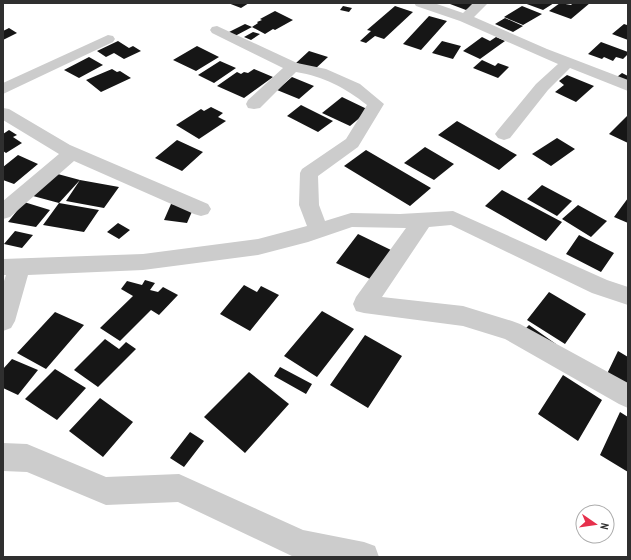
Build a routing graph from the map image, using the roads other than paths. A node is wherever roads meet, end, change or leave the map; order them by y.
1 (421, 3) edge
2 (481, 3) edge
3 (465, 18) junction
4 (218, 30) dead end
5 (108, 38) dead end
6 (568, 62) junction
7 (293, 67) junction
8 (628, 86) edge
9 (3, 89) edge
10 (254, 104) dead end
11 (3, 114) edge
12 (504, 134) dead end
13 (72, 153) junction
14 (201, 209) dead end
15 (3, 212) edge
16 (423, 220) junction
17 (319, 230) junction
18 (11, 267) edge
19 (628, 296) edge
20 (3, 321) edge
21 (628, 396) edge
22 (3, 457) edge
23 (364, 557) edge

1 - 3 street
2 - 3 street
3 - 6 street
4 - 7 street
5 - 9 street
6 - 8 street
6 - 12 street
7 - 10 street
7 - 17 street
11 - 13 street
13 - 14 street
13 - 15 street
16 - 17 street
16 - 19 street
16 - 21 street
17 - 18 street
18 - 20 street
22 - 23 street

